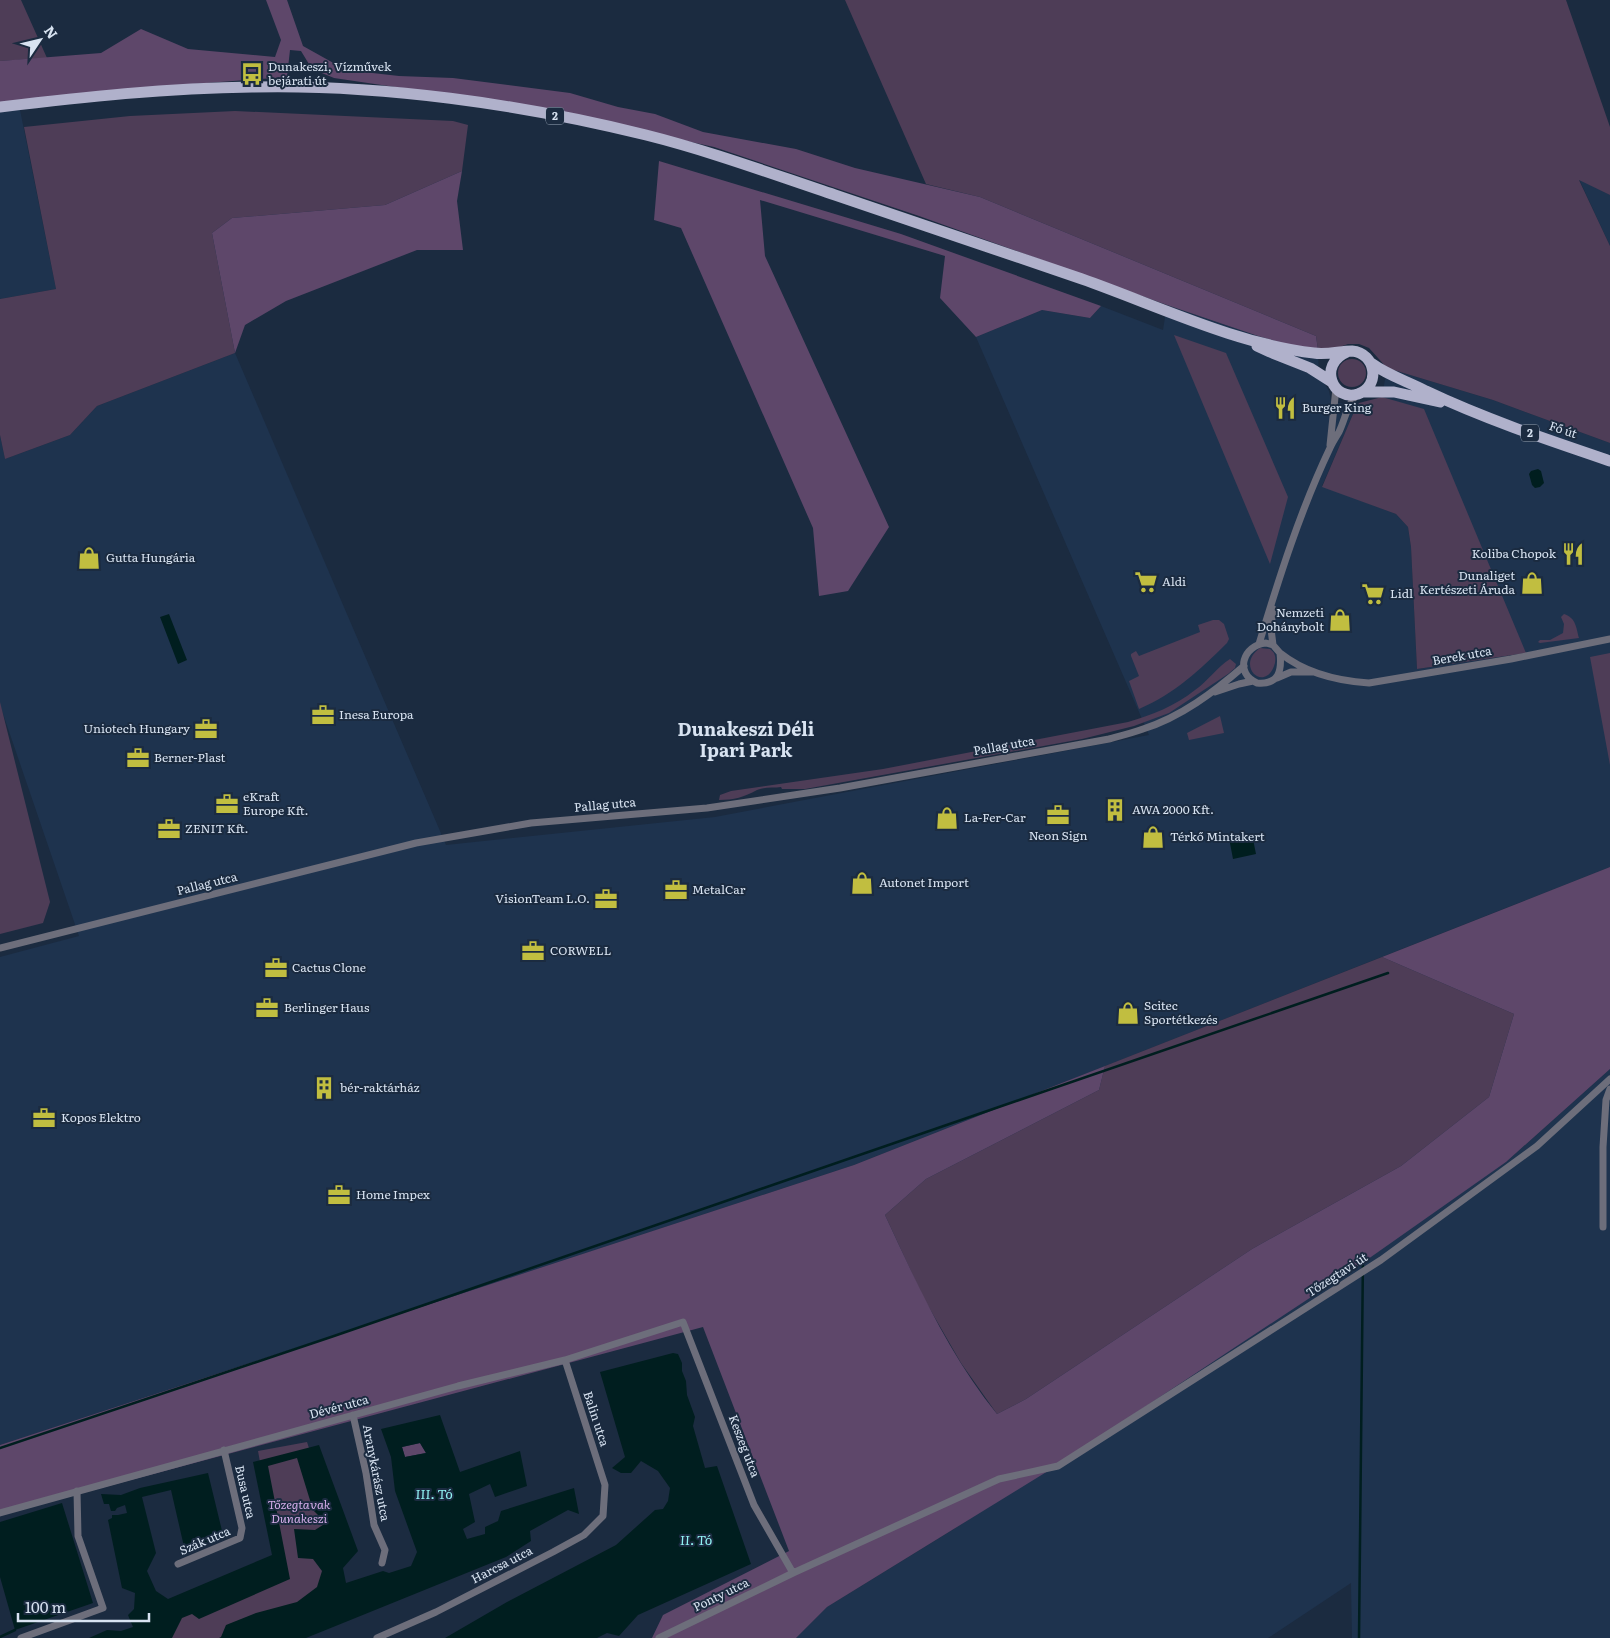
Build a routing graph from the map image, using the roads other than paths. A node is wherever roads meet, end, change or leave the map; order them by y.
1 (0, 107) edge
2 (1242, 338) junction
3 (1347, 352) junction
4 (1371, 363) junction
5 (1334, 385) junction
6 (1360, 393) junction
7 (1450, 403) junction
8 (1330, 448) junction
9 (1610, 461) edge
10 (1274, 593) junction
11 (1610, 639) edge
12 (1260, 644) junction
13 (1273, 645) junction
14 (1280, 653) junction
15 (1244, 666) junction
16 (1318, 673) junction
17 (1276, 678) junction
18 (1253, 681) junction
19 (1210, 693) junction
20 (0, 948) edge
21 (1610, 1079) edge
22 (1610, 1089) edge
23 (1603, 1227) dead end
24 (684, 1322) joint
25 (565, 1360) junction
26 (353, 1415) junction
27 (224, 1450) junction
28 (605, 1485) joint
29 (77, 1492) junction
30 (0, 1513) edge
31 (240, 1538) joint
32 (382, 1563) dead end
33 (178, 1564) dead end
34 (793, 1573) junction
35 (21, 1638) edge
36 (377, 1638) edge
37 (659, 1638) edge

1 - 2 main road, 2
2 - 3 main road, 2
2 - 5 main road, 2
3 - 4 main road, 2
3 - 5 main road
4 - 6 main road
4 - 7 main road, Fő út / 2
5 - 6 main road, 2
5 - 8 street
6 - 7 main road, Fő út / 2
6 - 8 street
7 - 9 main road, Fő út / 2
8 - 10 street
10 - 12 street
10 - 13 street
11 - 16 street, Berek utca
12 - 13 street
12 - 15 street
13 - 14 street
14 - 16 street, Berek utca
14 - 17 street
15 - 18 street
15 - 19 street, Pallag utca
16 - 17 street, Berek utca
17 - 18 street
18 - 19 street, Pallag utca
19 - 20 street, Pallag utca
21 - 34 street, Tőzegtavi út
22 - 23 street
24 - 25 street, Dévér utca
24 - 34 street, Keszeg utca
25 - 26 street, Dévér utca
25 - 28 street, Balin utca
26 - 27 street, Dévér utca
26 - 32 street, Aranykárász utca
27 - 29 street, Dévér utca
27 - 31 street, Busa utca
28 - 36 street, Harcsa utca
29 - 30 street, Dévér utca
29 - 35 street
31 - 33 street, Szák utca
34 - 37 street, Ponty utca

